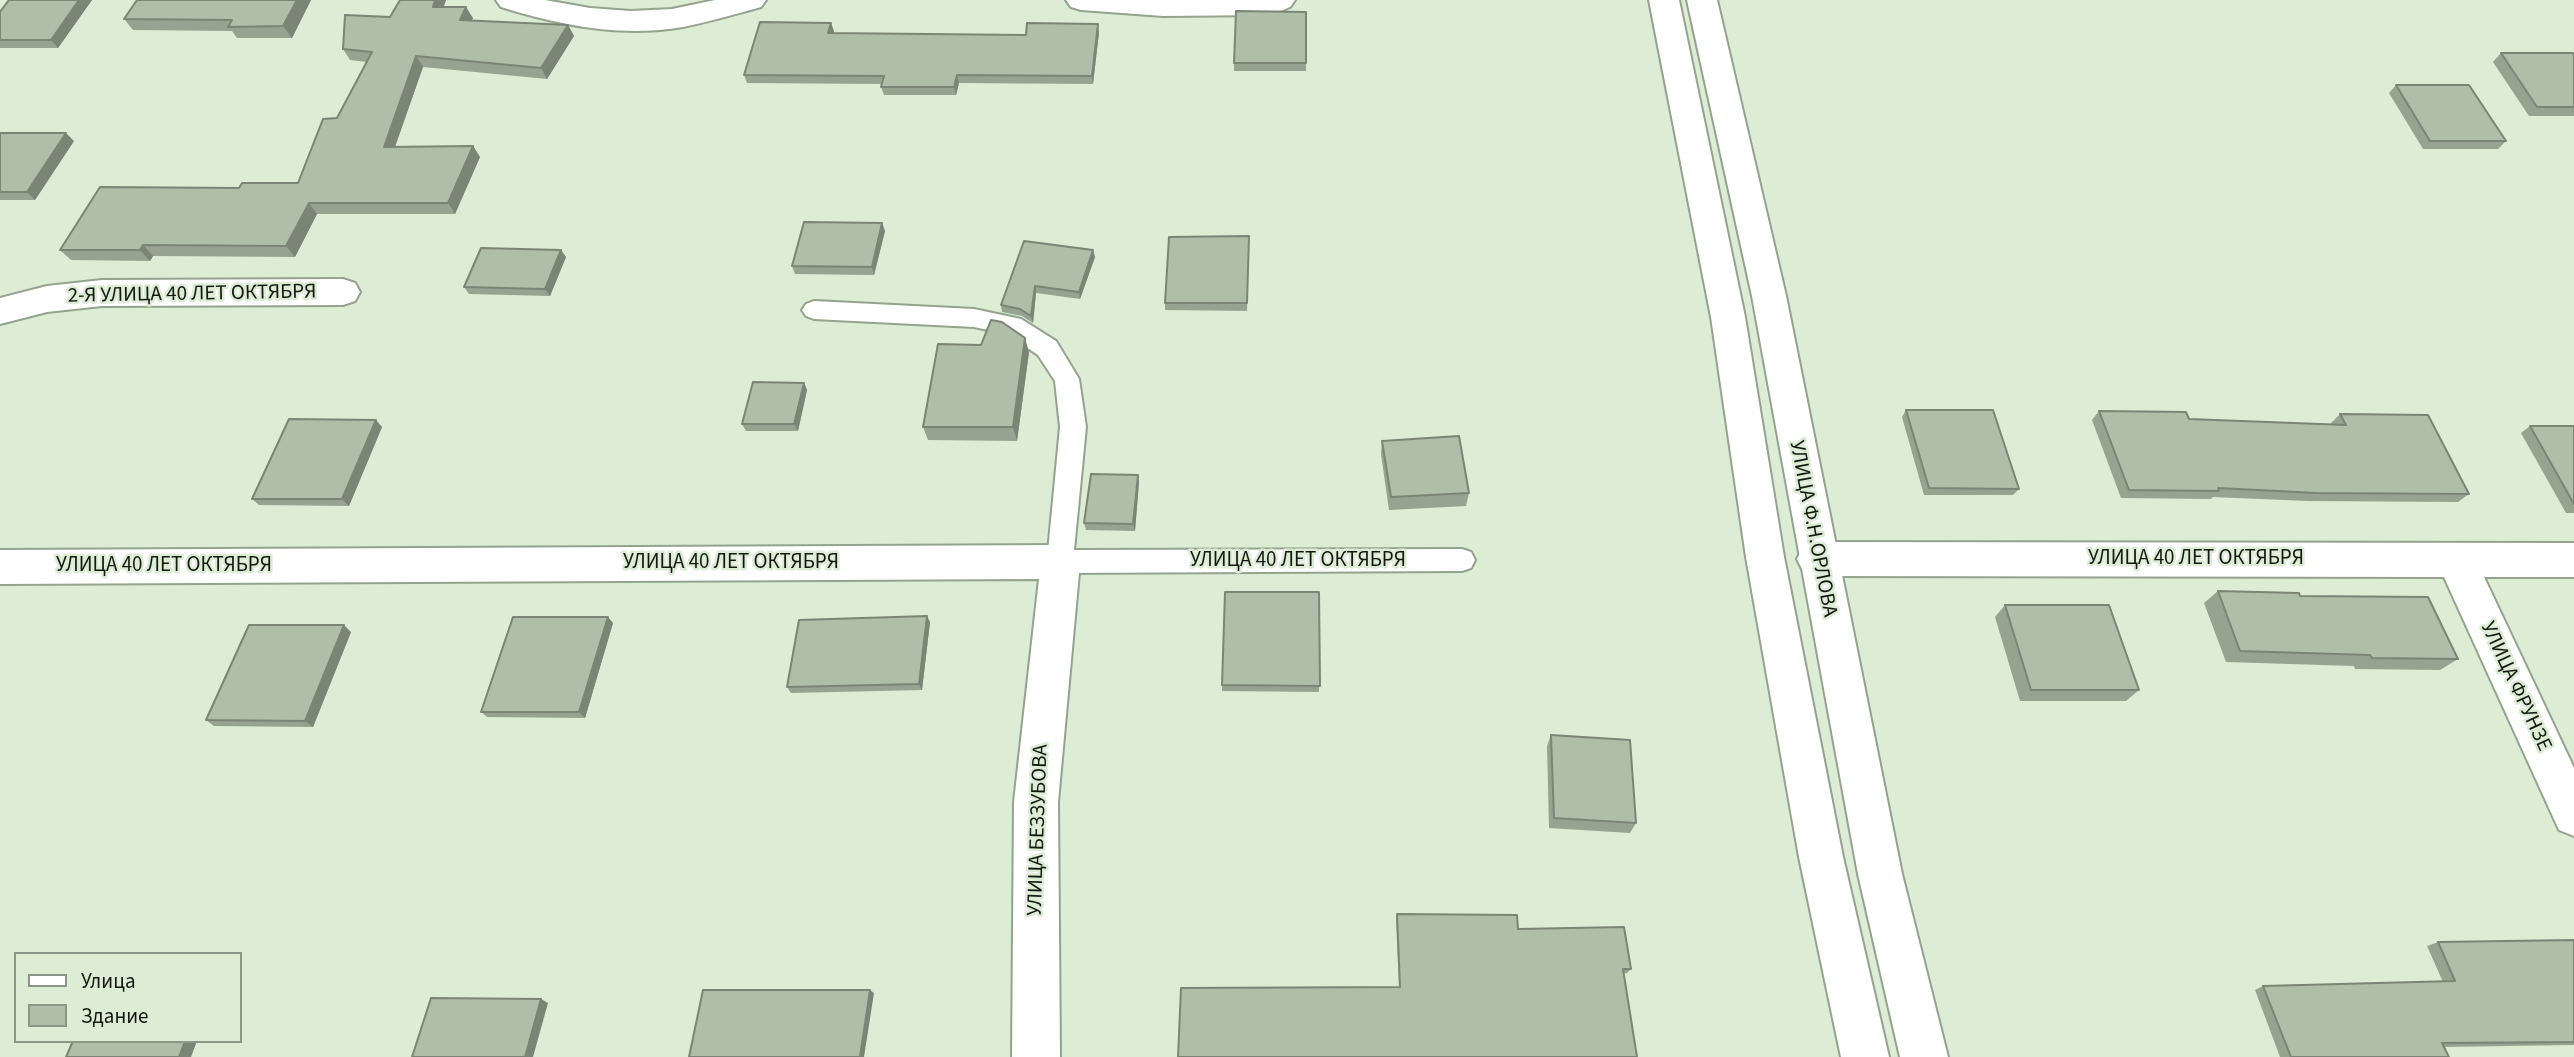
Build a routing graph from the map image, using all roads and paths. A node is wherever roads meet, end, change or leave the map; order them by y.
1 (511, 0) edge
2 (751, 0) edge
3 (1081, 0) edge
4 (1280, 0) edge
5 (1664, 0) edge
6 (1702, 0) edge
7 (343, 292) dead end
8 (814, 310) dead end
9 (0, 311) edge
10 (1817, 559) junction
11 (2456, 559) junction
12 (1462, 560) dead end
13 (2574, 560) edge
14 (1060, 562) junction
15 (0, 567) edge
16 (2574, 815) edge
17 (1036, 1057) edge
18 (1865, 1057) edge
19 (1924, 1057) edge

1 - 2 street
3 - 4 street
5 - 18 street
6 - 10 street, УЛИЦА Ф.Н.ОРЛОВА
7 - 9 street, 2-Я УЛИЦА 40 ЛЕТ ОКТЯБРЯ
8 - 14 lane
10 - 11 street, УЛИЦА 40 ЛЕТ ОКТЯБРЯ
10 - 19 street, УЛИЦА Ф.Н.ОРЛОВА
11 - 13 street, УЛИЦА 40 ЛЕТ ОКТЯБРЯ
11 - 16 street, УЛИЦА ФРУНЗЕ
12 - 14 lane, УЛИЦА 40 ЛЕТ ОКТЯБРЯ
14 - 15 street, УЛИЦА 40 ЛЕТ ОКТЯБРЯ
14 - 17 street, УЛИЦА БЕЗЗУБОВА

